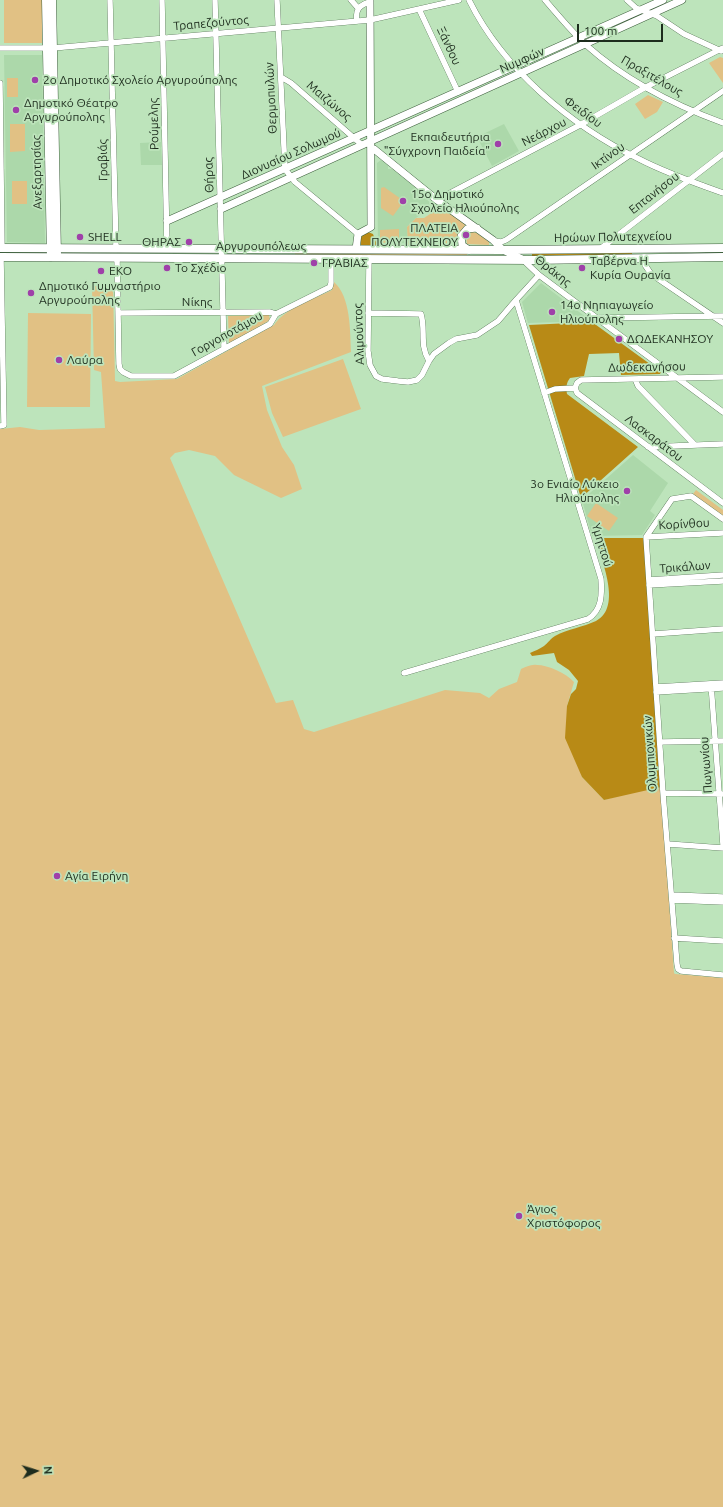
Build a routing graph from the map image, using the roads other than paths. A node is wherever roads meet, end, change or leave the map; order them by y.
1 (46, 0) edge
2 (52, 0) edge
3 (110, 0) edge
4 (162, 0) edge
5 (215, 0) edge
6 (277, 0) edge
7 (351, 0) edge
8 (459, 0) edge
9 (469, 0) edge
10 (545, 0) edge
11 (627, 0) edge
12 (663, 0) edge
13 (682, 0) edge
14 (370, 1) edge
15 (358, 8) junction
16 (420, 9) junction
17 (640, 10) junction
18 (652, 14) junction
19 (370, 20) junction
20 (357, 21) junction
21 (278, 28) junction
22 (216, 34) junction
23 (163, 38) junction
24 (579, 38) junction
25 (111, 43) junction
26 (585, 44) junction
27 (0, 48) edge
28 (50, 48) junction
29 (722, 50) edge
30 (515, 66) junction
31 (522, 73) junction
32 (281, 77) junction
33 (0, 84) edge
34 (646, 87) junction
35 (723, 91) edge
36 (458, 92) junction
37 (692, 112) junction
38 (0, 115) edge
39 (723, 123) edge
40 (580, 126) junction
41 (371, 130) junction
42 (355, 138) junction
43 (371, 140) junction
44 (362, 145) junction
45 (371, 148) junction
46 (723, 154) edge
47 (630, 155) junction
48 (285, 169) junction
49 (291, 177) junction
50 (1, 180) edge
51 (688, 180) junction
52 (723, 193) edge
53 (220, 197) junction
54 (437, 200) junction
55 (221, 208) junction
56 (166, 221) junction
57 (477, 228) junction
58 (358, 234) junction
59 (492, 240) junction
60 (506, 240) junction
61 (1, 248) edge
62 (54, 248) junction
63 (116, 248) junction
64 (167, 248) junction
65 (222, 248) junction
66 (723, 248) edge
67 (356, 249) junction
68 (600, 249) junction
69 (469, 250) junction
70 (503, 250) junction
71 (0, 257) edge
72 (54, 257) junction
73 (723, 257) edge
74 (117, 258) junction
75 (222, 258) junction
76 (331, 258) junction
77 (369, 258) junction
78 (644, 258) junction
79 (494, 259) junction
80 (522, 259) junction
81 (539, 276) junction
82 (516, 300) junction
83 (118, 313) junction
84 (223, 313) junction
85 (368, 313) junction
86 (1, 314) edge
87 (276, 314) junction
88 (713, 316) junction
89 (723, 316) edge
90 (597, 318) junction
91 (723, 323) edge
92 (224, 349) junction
93 (428, 361) junction
94 (1, 376) edge
95 (723, 377) edge
96 (677, 378) junction
97 (635, 379) junction
98 (575, 388) junction
99 (544, 393) junction
100 (723, 412) edge
101 (2, 425) edge
102 (694, 444) junction
103 (723, 444) edge
104 (648, 447) junction
105 (723, 503) edge
106 (723, 519) edge
107 (723, 533) edge
108 (647, 536) junction
109 (723, 575) edge
110 (723, 581) edge
111 (649, 583) junction
112 (723, 629) edge
113 (653, 634) junction
114 (404, 672) dead end
115 (723, 683) edge
116 (711, 686) junction
117 (723, 688) edge
118 (656, 689) junction
119 (723, 741) edge
120 (660, 742) junction
121 (715, 742) junction
122 (664, 793) junction
123 (721, 794) edge
124 (668, 844) junction
125 (723, 847) edge
126 (672, 897) junction
127 (723, 897) edge
128 (723, 902) edge
129 (674, 938) junction
130 (723, 941) edge
131 (723, 975) edge

1 - 28 main road, Ανεξαρτησίας
2 - 28 main road, Ανεξαρτησίας
3 - 25 street, Γραβιάς
4 - 23 street, Ρούμελης
5 - 22 street, Θήρας
6 - 21 street, Θερμοπυλών
7 - 15 street
8 - 16 street, Τραπεζούντος
9 - 30 street, Φειδίου
10 - 24 street, Πραξιτέλους
11 - 17 street
12 - 17 street, Νυμφών
13 - 18 street, Νυμφών
14 - 15 street
14 - 19 street
15 - 20 street
16 - 19 street, Τραπεζούντος
16 - 36 street, Ξάνθου
17 - 18 street
17 - 24 street, Νυμφών
18 - 26 street, Νυμφών
18 - 29 street
19 - 20 street, Τραπεζούντος
19 - 41 street
20 - 21 street, Τραπεζούντος
21 - 22 street, Τραπεζούντος
21 - 32 street, Θερμοπυλών
22 - 23 street, Τραπεζούντος
22 - 53 street, Θήρας
23 - 25 street, Τραπεζούντος
23 - 56 street, Ρούμελης
24 - 26 street, Πραξιτέλους
24 - 30 street, Νυμφών
25 - 28 street, Τραπεζούντος
25 - 63 street, Γραβιάς
26 - 31 street, Νυμφών
26 - 34 street, Πραξιτέλους
27 - 28 street, Τραπεζούντος
28 - 62 main road, Ανεξαρτησίας
29 - 34 street, Νεάρχου
30 - 31 street, Φειδίου
30 - 36 street, Νυμφών
31 - 40 street, Φειδίου
31 - 43 street, Νυμφών
32 - 42 street, Μαιζώνος
32 - 48 street, Θερμοπυλών
33 - 38 street
34 - 37 street, Πραξιτέλους
34 - 40 street, Νεάρχου
35 - 37 street, Ικτίνου
36 - 41 street, Νυμφών
37 - 39 street, Πραξιτέλους
37 - 47 street, Ικτίνου
38 - 50 street
40 - 47 street, Φειδίου
40 - 54 street, Νεάρχου
41 - 42 street, Διονυσίου Σολωμού
41 - 43 street
42 - 44 street, Μαιζώνος
42 - 48 street, Διονυσίου Σολωμού
43 - 44 street, Διονυσίου Σολωμού
43 - 45 street
44 - 49 street, Διονυσίου Σολωμού
45 - 54 street, Θράκης
45 - 58 street
46 - 51 street, Επτανήσου
47 - 51 street, Φειδίου
47 - 60 street, Ικτίνου
48 - 49 street
48 - 53 street, Διονυσίου Σολωμού
49 - 55 street, Διονυσίου Σολωμού
49 - 58 street
50 - 61 street
51 - 52 street, Φειδίου
51 - 68 street, Επτανήσου
53 - 55 street, Θήρας
53 - 56 street, Διονυσίου Σολωμού
54 - 57 street, Θράκης
55 - 65 street, Θήρας
56 - 64 street, Ρούμελης
57 - 59 street, Θράκης
57 - 69 street
58 - 67 street
59 - 60 street
59 - 70 street, Θράκης
60 - 70 street
61 - 62 main road, Αργυρουπόλεως
62 - 63 main road, Αργυρουπόλεως
62 - 72 main road, Ανεξαρτησίας
63 - 64 main road, Αργυρουπόλεως
64 - 65 main road, Αργυρουπόλεως
65 - 67 main road, Αργυρουπόλεως
65 - 75 street, Θήρας
66 - 68 main road, Ηρώων Πολυτεχνείου
67 - 69 main road, Αργυρουπόλεως
68 - 70 main road, Ηρώων Πολυτεχνείου
69 - 70 main road, Αργυρουπόλεως
70 - 79 street
70 - 80 street, Θράκης
71 - 72 main road, Αργυρουπόλεως
71 - 86 street
72 - 74 main road, Αργυρουπόλεως
73 - 78 main road, Ηρώων Πολυτεχνείου
74 - 75 main road, Αργυρουπόλεως
74 - 83 street
75 - 76 main road, Αργυρουπόλεως
75 - 84 street, Θήρας
76 - 77 main road, Αργυρουπόλεως
76 - 87 street
77 - 79 main road, Αργυρουπόλεως
77 - 85 street, Αλιμούντος
78 - 80 main road, Ηρώων Πολυτεχνείου
78 - 88 street
79 - 80 main road, Αργυρουπόλεως
80 - 81 street, Θράκης
81 - 82 street
81 - 90 street, Θράκης
82 - 93 street, Αλιμούντος
82 - 99 street, Υμηττού
83 - 84 street, Νίκης
83 - 92 street, Γοργοποτάμου
84 - 87 street, Νίκης
84 - 92 street, Θήρας
85 - 93 street
85 - 93 street, Αλιμούντος
86 - 94 street
87 - 92 street, Γοργοποτάμου
88 - 89 street
88 - 90 street
88 - 91 street
90 - 96 street, Θράκης
94 - 101 street
95 - 96 street, Δωδεκανήσου
96 - 97 street, Δωδεκανήσου
96 - 100 street, Θράκης
97 - 98 street, Δωδεκανήσου
97 - 102 street
98 - 99 street
98 - 104 street, Λασκαράτου
99 - 114 street, Υμηττού
102 - 103 street
102 - 104 street
104 - 105 street, Λασκαράτου
106 - 108 street
107 - 108 street, Κορίνθου
108 - 111 street, Ολυμπιονικών
109 - 111 street, Τρικάλων
110 - 111 street, Τρικάλων
111 - 113 street, Ολυμπιονικών
112 - 113 street
113 - 118 street, Ολυμπιονικών
115 - 116 street
116 - 117 street
116 - 118 street
116 - 121 street, Πωγωνίου
118 - 120 street, Ολυμπιονικών
119 - 121 street
120 - 121 street
120 - 122 street, Ολυμπιονικών
121 - 123 street, Πωγωνίου
122 - 123 street
122 - 124 street, Ολυμπιονικών
123 - 125 street, Πωγωνίου
124 - 125 street
124 - 126 street, Ολυμπιονικών
126 - 127 street
126 - 128 street
126 - 129 street, Ολυμπιονικών
129 - 130 street
129 - 131 street, Ολυμπιονικών

